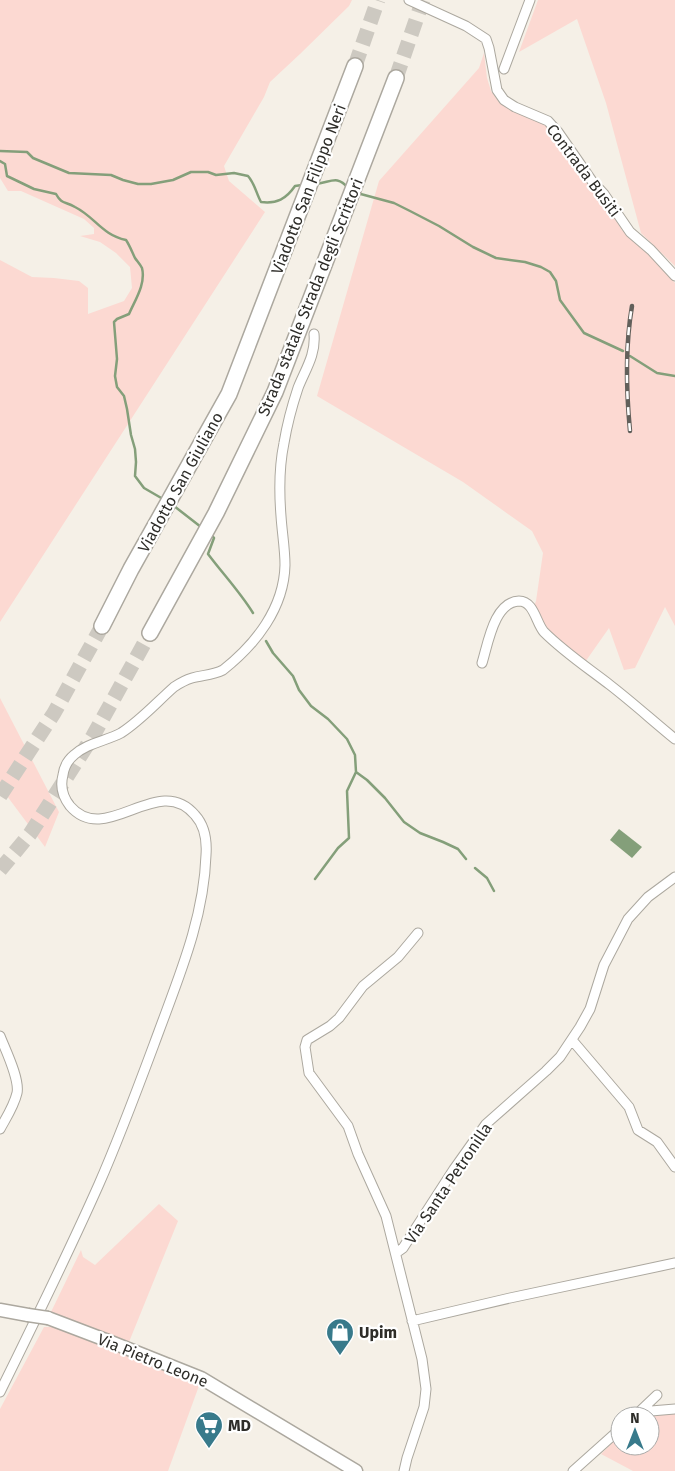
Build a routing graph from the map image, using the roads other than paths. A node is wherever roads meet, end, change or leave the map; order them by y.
1 (409, 0) edge
2 (530, 0) edge
3 (355, 66) tunnel mouth
4 (504, 69) dead end
5 (396, 78) tunnel mouth
6 (675, 276) edge
7 (314, 334) dead end
8 (229, 394) joint
9 (102, 626) tunnel mouth
10 (150, 633) tunnel mouth
11 (482, 663) dead end
12 (675, 739) edge
13 (675, 876) edge
14 (418, 933) dead end
15 (0, 1036) edge
16 (572, 1040) junction
17 (0, 1129) edge
18 (675, 1166) edge
19 (396, 1253) junction
20 (675, 1263) edge
21 (0, 1310) edge
22 (412, 1321) junction
23 (0, 1392) edge
24 (657, 1395) dead end
25 (645, 1406) edge
26 (675, 1409) edge
27 (660, 1411) edge
28 (610, 1438) edge
29 (356, 1471) edge
30 (404, 1471) edge
31 (573, 1471) edge

1 - 6 street, Contrada Busiti
2 - 4 street
3 - 8 highway, Viadotto San Filippo Neri
5 - 10 highway, Strada statale Strada degli Scrittori
7 - 23 street
8 - 9 highway, Viadotto San Giuliano
11 - 12 street
13 - 16 street, Via Santa Petronilla
14 - 19 street, Via Santa Petronilla
15 - 17 street
16 - 18 street
16 - 19 street, Via Santa Petronilla
19 - 22 street, Via Santa Petronilla
20 - 22 street
21 - 29 main road, Via Pietro Leone, bridge
22 - 30 street, Via Santa Petronilla
24 - 25 street
26 - 27 street
28 - 31 street

